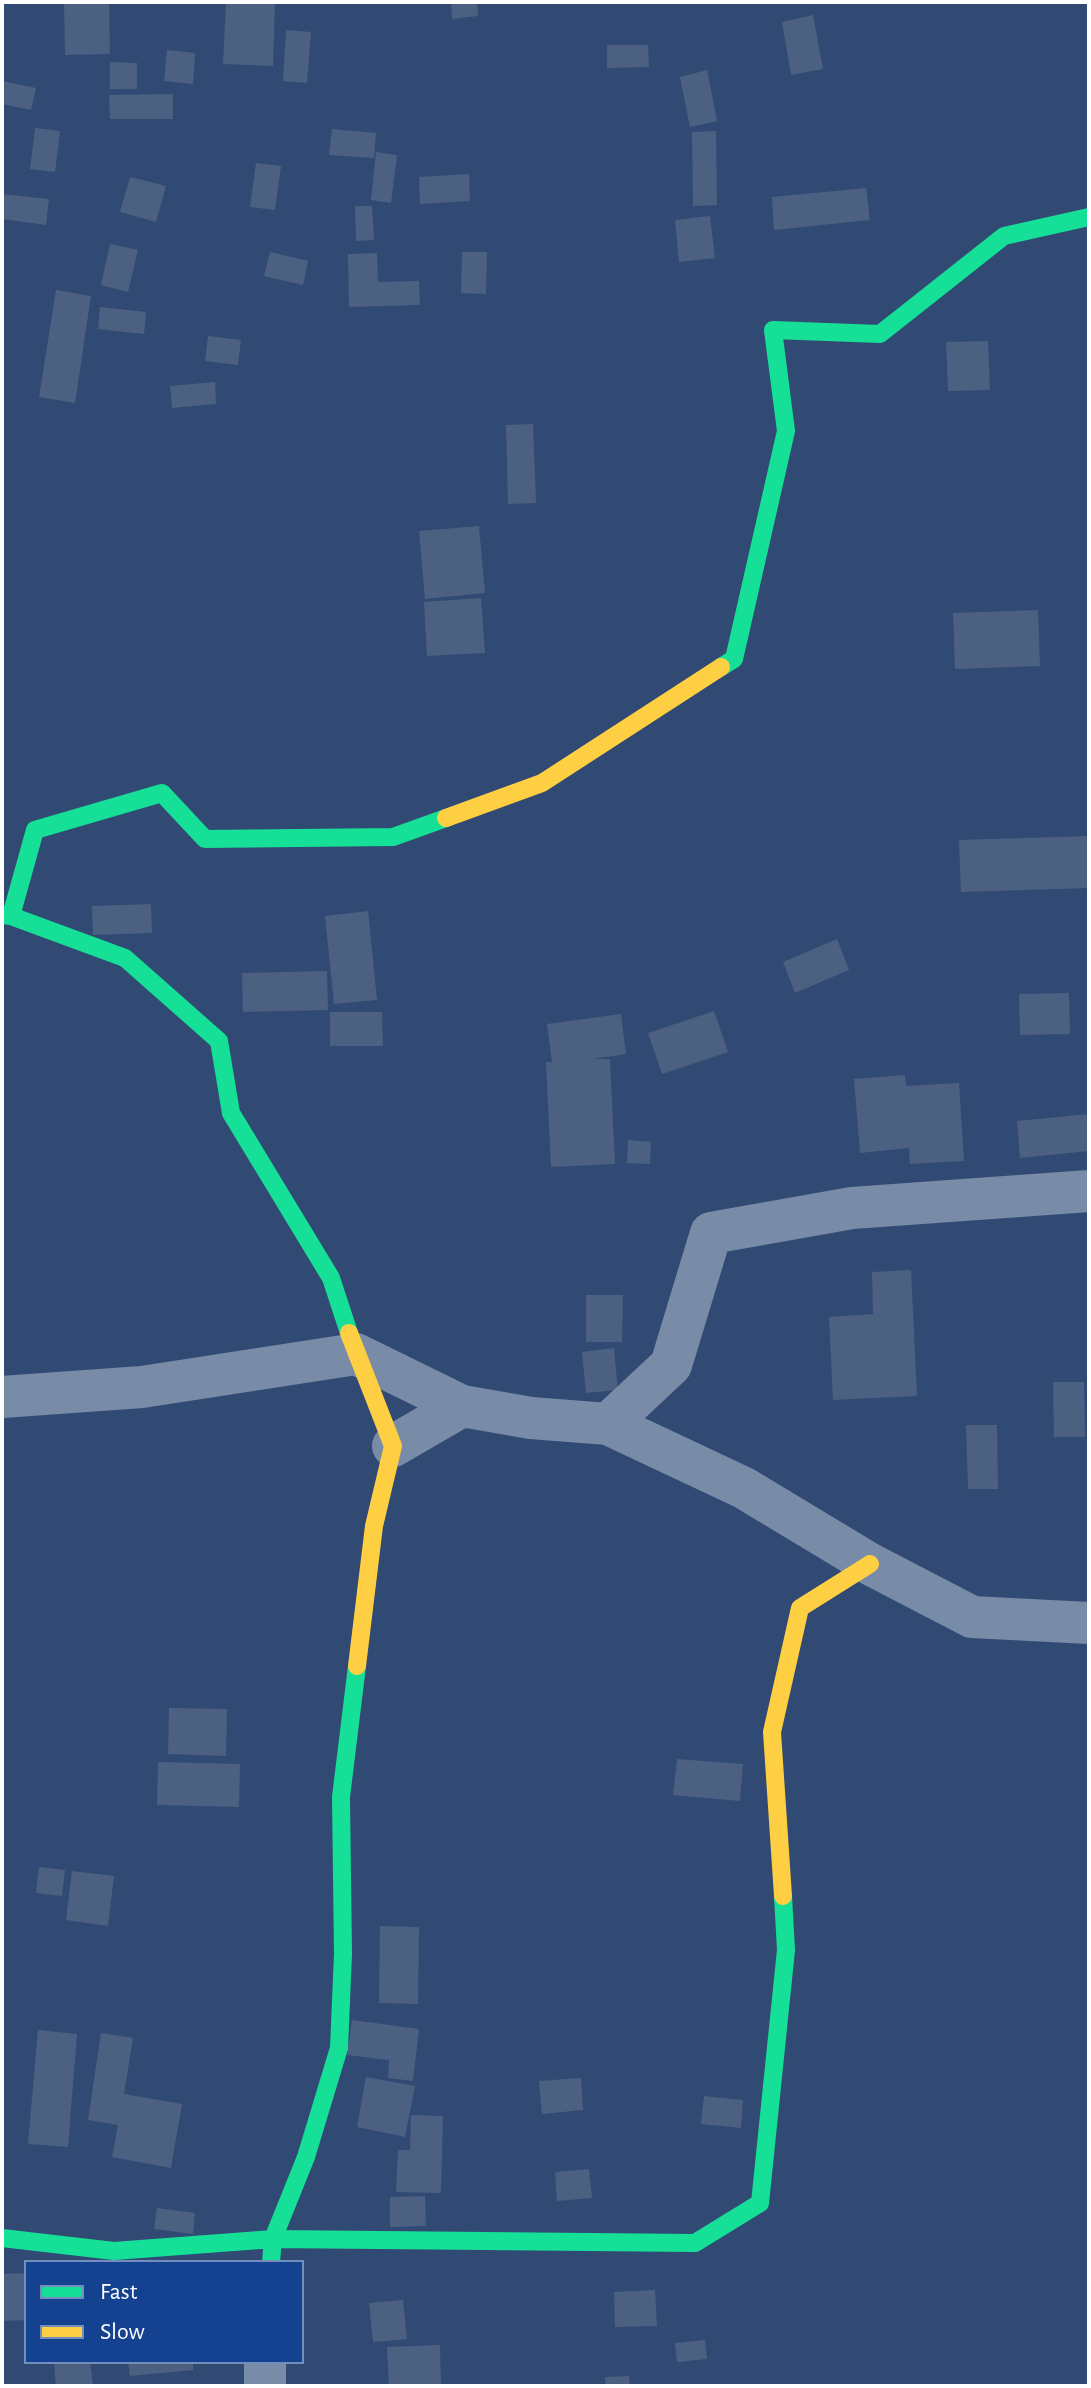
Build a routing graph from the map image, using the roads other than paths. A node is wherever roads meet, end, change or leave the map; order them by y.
1 (1089, 217) edge
2 (6, 915) edge
3 (1089, 1191) edge
4 (356, 1354) junction
5 (2, 1397) edge
6 (462, 1406) junction
7 (608, 1424) junction
8 (393, 1446) junction
9 (870, 1564) junction
10 (1089, 1623) edge
11 (2, 2238) edge
12 (273, 2239) junction
13 (271, 2260) edge
14 (265, 2364) edge
15 (265, 2386) edge

1 - 2 street
2 - 4 street
3 - 7 street
4 - 5 street
4 - 6 street
4 - 8 street
6 - 7 street
6 - 8 street
7 - 9 street
8 - 12 street
9 - 10 street
9 - 12 street
11 - 12 street
12 - 13 street
14 - 15 street

